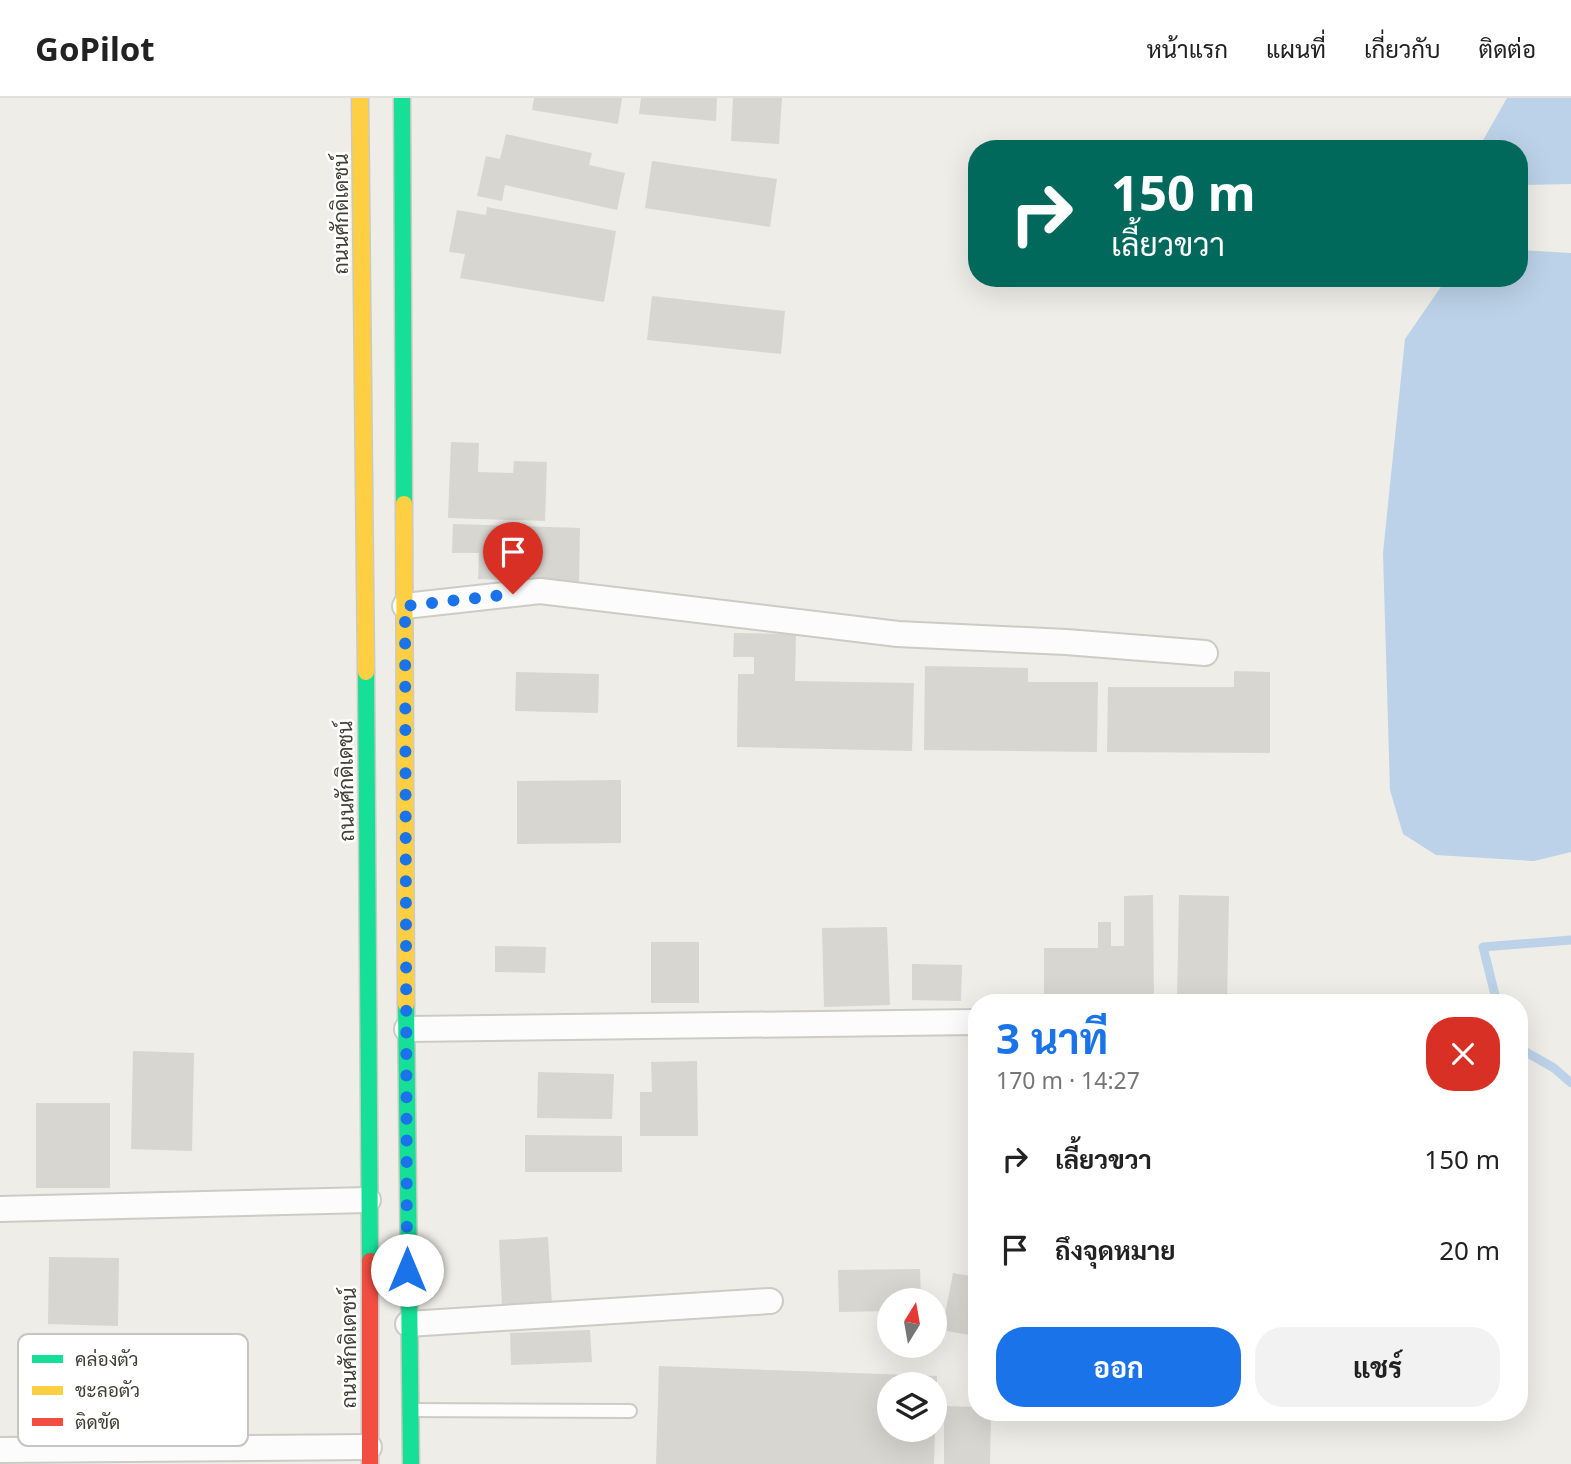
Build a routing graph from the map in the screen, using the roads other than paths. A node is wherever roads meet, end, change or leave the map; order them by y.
1 (360, 98) edge
2 (402, 98) edge
3 (405, 606) junction
4 (1206, 653) dead end
5 (968, 1022) edge
6 (407, 1029) junction
7 (368, 1200) junction
8 (0, 1209) edge
9 (770, 1301) dead end
10 (408, 1324) junction
11 (410, 1410) junction
12 (630, 1411) dead end
13 (0, 1450) edge
14 (370, 1455) edge
15 (411, 1464) edge

1 - 7 main road, ถนนศักดิเดชน์
2 - 3 main road
3 - 4 street
3 - 6 main road
5 - 6 street
6 - 10 main road
7 - 8 street
7 - 14 main road, ถนนศักดิเดชน์
9 - 10 street
10 - 11 main road
11 - 12 lane
11 - 15 main road
13 - 14 street

